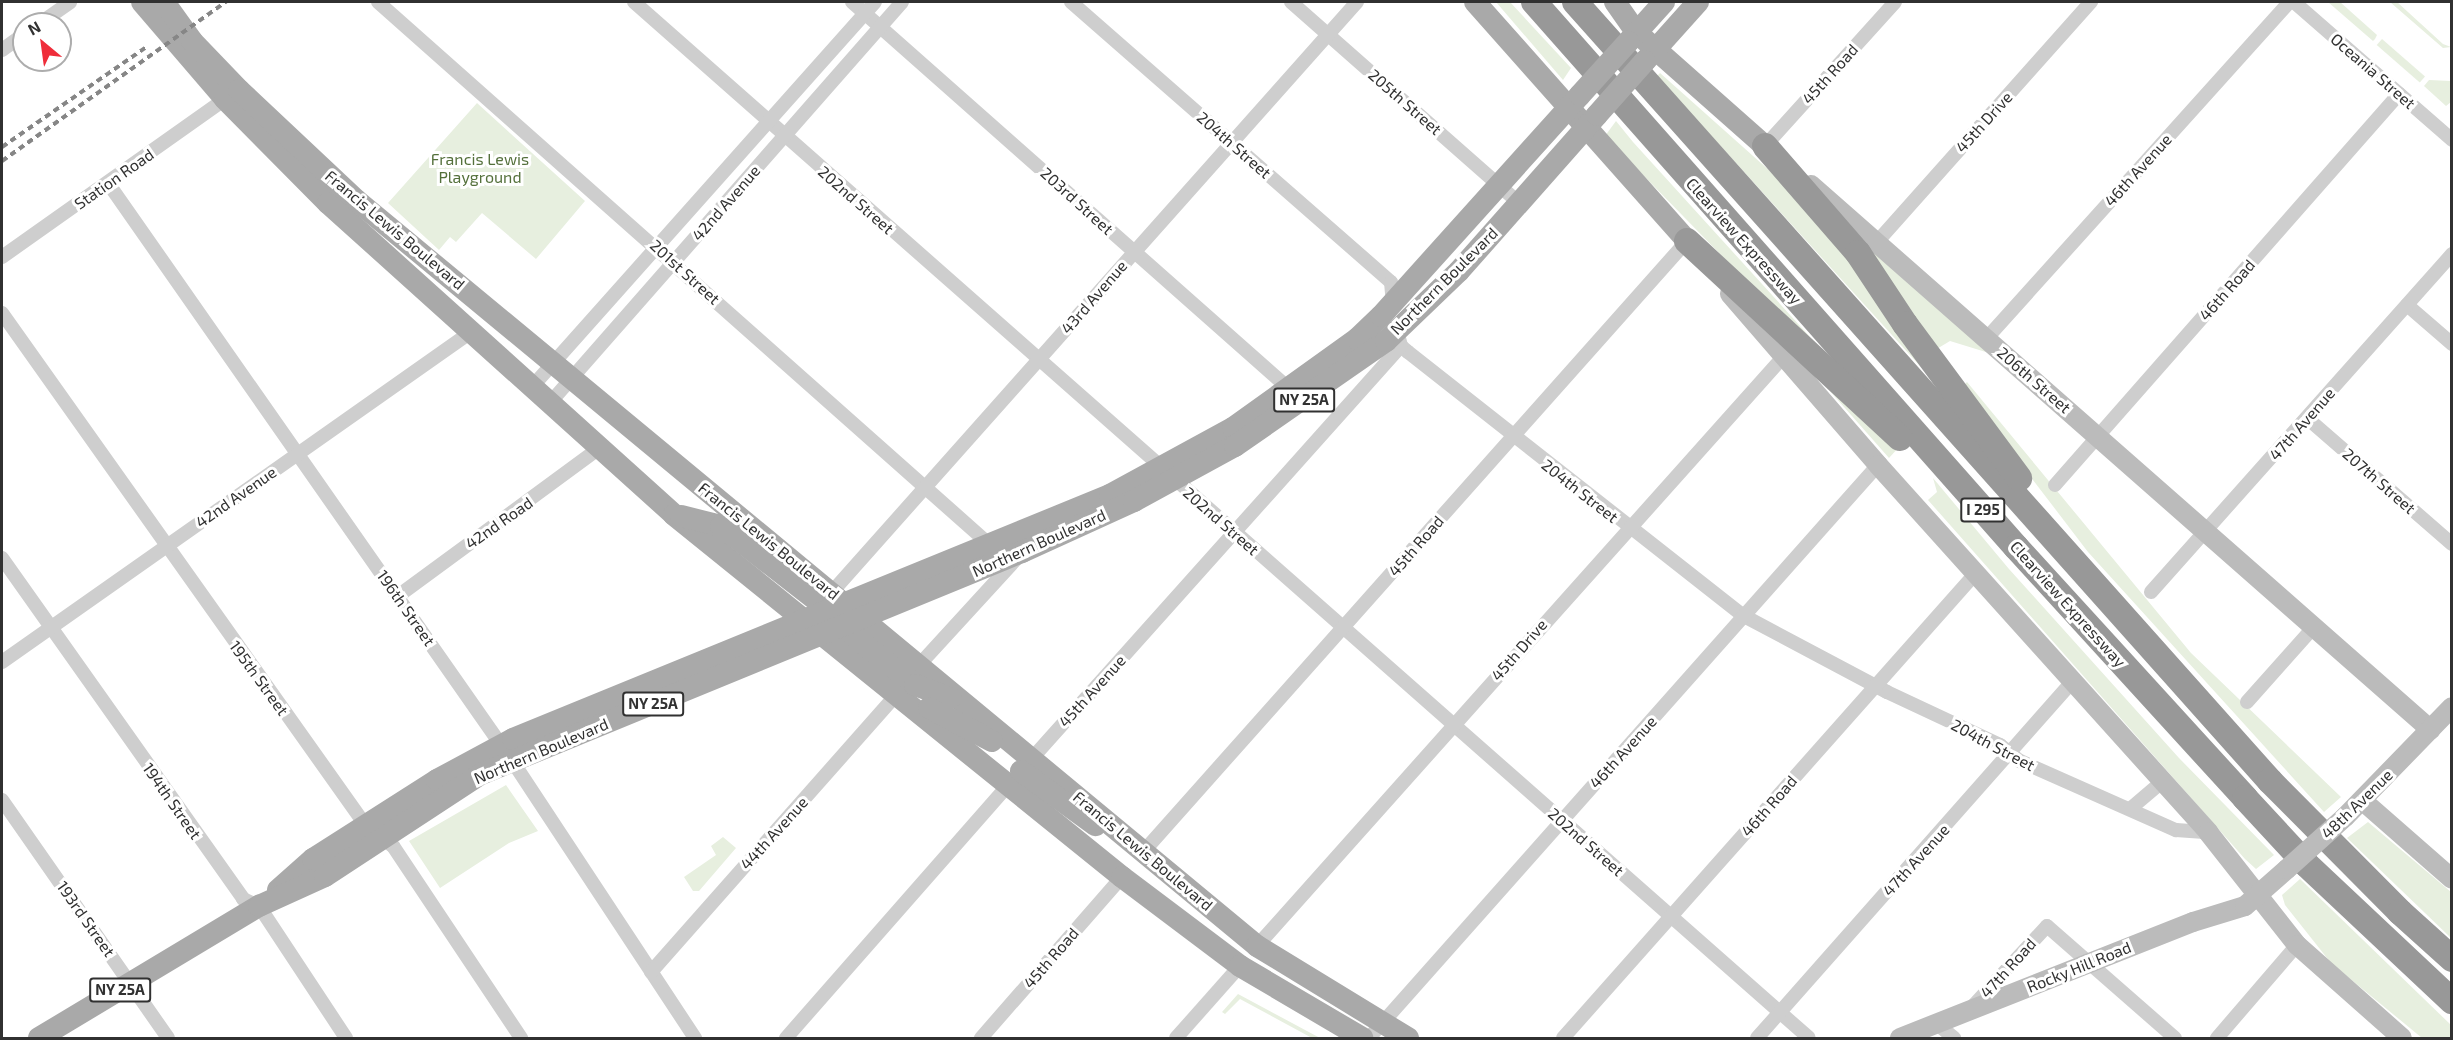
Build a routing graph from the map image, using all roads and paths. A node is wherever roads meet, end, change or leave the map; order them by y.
1 (70, 2) edge
2 (142, 2) edge
3 (378, 2) edge
4 (634, 2) edge
5 (852, 2) edge
6 (875, 2) edge
7 (902, 2) edge
8 (1071, 2) edge
9 (1291, 2) edge
10 (1357, 2) edge
11 (1475, 2) edge
12 (1534, 2) edge
13 (1575, 2) edge
14 (1615, 2) edge
15 (1664, 2) edge
16 (1698, 2) edge
17 (1895, 2) edge
18 (2091, 2) edge
19 (2289, 2) edge
20 (2294, 2) edge
21 (167, 4) edge
22 (56, 12) edge
23 (865, 13) junction
24 (880, 27) junction
25 (1327, 34) junction
26 (1632, 37) junction
27 (1650, 55) junction
28 (2399, 94) junction
29 (225, 99) junction
30 (1582, 113) junction
31 (768, 122) junction
32 (784, 136) junction
33 (2451, 140) edge
34 (1231, 142) junction
35 (1765, 146) junction
36 (108, 183) junction
37 (1499, 186) junction
38 (1519, 203) junction
39 (1687, 241) junction
40 (1877, 242) junction
41 (657, 247) junction
42 (1134, 251) junction
43 (2451, 254) edge
44 (2, 257) edge
45 (674, 263) junction
46 (1393, 303) junction
47 (2407, 305) junction
48 (2, 313) edge
49 (471, 332) junction
50 (1399, 338) junction
51 (1986, 339) junction
52 (2451, 344) edge
53 (1364, 346) junction
54 (1783, 357) junction
55 (1038, 360) junction
56 (553, 363) junction
57 (572, 379) junction
58 (531, 388) junction
59 (1295, 394) junction
60 (549, 404) junction
61 (2307, 418) junction
62 (2098, 436) junction
63 (1512, 438) junction
64 (598, 449) junction
65 (298, 453) junction
66 (1878, 465) junction
67 (1166, 474) junction
68 (2055, 485) dead end
69 (926, 486) junction
70 (1627, 528) junction
71 (2206, 532) junction
72 (1234, 533) junction
73 (2451, 544) edge
74 (990, 545) junction
75 (165, 547) junction
76 (2016, 547) junction
77 (1022, 552) junction
78 (2, 558) edge
79 (1975, 574) junction
80 (2151, 592) dead end
81 (398, 596) junction
82 (835, 616) junction
83 (1744, 616) junction
84 (2132, 623) junction
85 (50, 627) junction
86 (2313, 628) junction
87 (1344, 629) junction
88 (2, 662) edge
89 (920, 664) junction
90 (2074, 680) junction
91 (1875, 686) junction
92 (897, 694) junction
93 (961, 701) junction
94 (2247, 702) dead end
95 (2451, 707) edge
96 (1453, 725) junction
97 (2431, 730) junction
98 (509, 749) junction
99 (2011, 753) junction
100 (1022, 770) junction
101 (2163, 781) junction
102 (2, 800) edge
103 (2363, 801) junction
104 (2130, 809) junction
105 (1562, 821) junction
106 (374, 832) junction
107 (2208, 832) junction
108 (1144, 851) junction
109 (1122, 877) junction
110 (2451, 879) edge
111 (2258, 897) junction
112 (259, 906) junction
113 (1672, 917) junction
114 (2297, 945) junction
115 (1257, 946) junction
116 (2451, 959) edge
117 (2090, 962) junction
118 (1240, 966) junction
119 (651, 972) junction
120 (131, 983) junction
121 (2451, 1001) edge
122 (1970, 1011) junction
123 (1780, 1013) junction
124 (1937, 1024) junction
125 (1376, 1031) edge
126 (39, 1038) edge
127 (168, 1038) edge
128 (346, 1038) edge
129 (520, 1038) edge
130 (695, 1038) edge
131 (786, 1038) edge
132 (981, 1038) edge
133 (1176, 1038) edge
134 (1362, 1038) edge
135 (1408, 1038) edge
136 (1563, 1038) edge
137 (1757, 1038) edge
138 (1809, 1038) edge
139 (1900, 1038) edge
140 (1954, 1038) edge
141 (2175, 1038) edge
142 (2217, 1038) edge
143 (2402, 1038) edge

1 - 22 street
2 - 29 main road, Francis Lewis Boulevard
3 - 41 street, 201st Street
4 - 31 street, 202nd Street
5 - 23 street, 203rd Street
6 - 23 street, 42nd Avenue
7 - 24 street, 42nd Avenue
8 - 34 street, 204th Street
9 - 25 street, 205th Street
10 - 25 street, 43rd Avenue
11 - 30 main road
12 - 76 highway, Clearview Expressway / I 295
13 - 84 highway, Clearview Expressway / I 295
14 - 26 main road, 206th Street
15 - 26 main road, Northern Boulevard
16 - 27 main road, Northern Boulevard
17 - 35 street, 45th Road
18 - 40 street, 45th Drive
19 - 51 street, 46th Avenue
20 - 28 street, Oceania Street
21 - 56 main road, Francis Lewis Boulevard
23 - 24 street, 203rd Street
23 - 31 street, 42nd Avenue
24 - 32 street, 42nd Avenue
24 - 42 street, 203rd Street
25 - 34 street, 43rd Avenue
25 - 37 street, 205th Street
26 - 27 main road, 206th Street
26 - 30 main road, Northern Boulevard, bridge
27 - 30 main road, Northern Boulevard, bridge
27 - 35 main road, 206th Street
28 - 33 street, Oceania Street
28 - 62 street, 46th Road
29 - 36 street, Station Road
29 - 49 main road, Francis Lewis Boulevard
30 - 37 main road, Northern Boulevard
30 - 38 main road, Northern Boulevard
30 - 39 main road
31 - 32 street, 202nd Street
31 - 41 street, 42nd Avenue
32 - 45 street, 42nd Avenue
32 - 55 street, 202nd Street
34 - 42 street, 43rd Avenue
34 - 46 street, 204th Street
35 - 40 street, 206th Street
35 - 84 highway
36 - 44 street, Station Road
36 - 65 street, 196th Street
37 - 38 street, 205th Street
37 - 46 main road, Northern Boulevard
38 - 50 main road, Northern Boulevard
39 - 54 street
39 - 63 street, 45th Road
39 - 76 highway
40 - 51 street, 206th Street
41 - 45 street, 201st Street
41 - 56 street, 42nd Avenue
42 - 55 street, 43rd Avenue
42 - 59 street, 203rd Street
43 - 47 street, 47th Avenue
45 - 57 street, 42nd Avenue
45 - 69 street, 201st Street
46 - 50 street, 204th Street
46 - 53 main road, Northern Boulevard
47 - 52 street
47 - 61 street, 47th Avenue
48 - 75 street, 195th Street
49 - 58 main road, Francis Lewis Boulevard
49 - 65 street, 42nd Avenue
50 - 53 main road, Northern Boulevard
50 - 63 street, 204th Street
50 - 72 street, 45th Avenue
51 - 62 street, 206th Street
53 - 59 main road, Northern Boulevard / NY 25A
54 - 66 street
54 - 70 street, 45th Drive
55 - 67 street, 202nd Street
55 - 69 street, 43rd Avenue
56 - 57 main road, Francis Lewis Boulevard
56 - 58 street, 42nd Avenue
57 - 60 street, 42nd Avenue
57 - 82 main road, Francis Lewis Boulevard
58 - 60 main road, Francis Lewis Boulevard
59 - 67 main road, Northern Boulevard / NY 25A
59 - 67 main road, Northern Boulevard / NY 25A
60 - 64 main road, Francis Lewis Boulevard
61 - 71 street, 47th Avenue
61 - 73 street, 207th Street
62 - 68 street, 46th Road
62 - 71 street, 206th Street
63 - 70 street, 204th Street
63 - 87 street, 45th Road
64 - 81 street, 42nd Road
64 - 82 main road, Francis Lewis Boulevard
65 - 75 street, 42nd Avenue
65 - 81 street, 196th Street
66 - 79 street
66 - 83 street, 46th Avenue
67 - 72 street, 202nd Street
67 - 74 main road, Northern Boulevard / NY 25A
67 - 77 main road, Northern Boulevard / NY 25A
69 - 74 street, 201st Street
69 - 82 street, 43rd Avenue
70 - 83 street, 204th Street
70 - 96 street, 45th Drive
71 - 80 street, 47th Avenue
71 - 86 street, 206th Street
72 - 87 street, 202nd Street
72 - 100 street, 45th Avenue
74 - 82 main road, Northern Boulevard / NY 25A
75 - 85 street, 42nd Avenue
75 - 106 street, 195th Street
76 - 121 highway, Clearview Expressway / I 295
77 - 82 main road, Northern Boulevard / NY 25A
77 - 89 street
78 - 85 street, 194th Street
79 - 90 street
79 - 91 street, 46th Road
81 - 98 street, 196th Street
82 - 89 main road, Francis Lewis Boulevard
82 - 92 main road, Francis Lewis Boulevard
82 - 93 main road
82 - 98 main road, Northern Boulevard / NY 25A
83 - 91 street, 204th Street
83 - 105 street, 46th Avenue
84 - 116 highway, Clearview Expressway / I 295
85 - 88 street, 42nd Avenue
85 - 112 street, 194th Street
86 - 94 street
86 - 97 street, 206th Street
87 - 96 street, 202nd Street
87 - 108 street, 45th Road
89 - 93 main road, Francis Lewis Boulevard
90 - 99 street, 47th Avenue
90 - 101 street
91 - 99 street, 204th Street
91 - 113 street, 46th Road
92 - 100 main road, Francis Lewis Boulevard
92 - 119 street, 44th Avenue
93 - 100 main road, Francis Lewis Boulevard
95 - 97 street, 48th Avenue
96 - 105 street, 202nd Street
96 - 115 street, 45th Drive
97 - 103 street, 48th Avenue
98 - 106 main road, Northern Boulevard / NY 25A
98 - 106 main road, Northern Boulevard / NY 25A
98 - 119 street, 196th Street
99 - 104 street, 204th Street
99 - 123 street, 47th Avenue
100 - 108 main road, Francis Lewis Boulevard
100 - 109 main road, Francis Lewis Boulevard
100 - 131 street, 45th Avenue
101 - 104 street
101 - 107 street
102 - 120 street, 193rd Street
103 - 110 street
103 - 111 street, 48th Avenue, bridge
104 - 107 street, 204th Street
105 - 113 street, 202nd Street
105 - 125 street, 46th Avenue
106 - 112 main road, Northern Boulevard / NY 25A
106 - 129 street, 195th Street
107 - 111 street
108 - 115 main road, Francis Lewis Boulevard
109 - 118 main road, Francis Lewis Boulevard
109 - 132 street, 45th Road
111 - 114 street
111 - 117 street, Rocky Hill Road
112 - 120 main road, Northern Boulevard / NY 25A
112 - 128 street, 194th Street
113 - 123 street, 202nd Street
113 - 136 street, 46th Road
114 - 142 street
114 - 143 street
115 - 125 main road, Francis Lewis Boulevard
117 - 122 street, Rocky Hill Road
117 - 122 street, 47th Road
117 - 141 street
118 - 133 street
118 - 134 main road, Francis Lewis Boulevard
119 - 130 street, 196th Street
120 - 126 main road, Northern Boulevard / NY 25A
120 - 127 street, 193rd Street
122 - 124 street, Rocky Hill Road
123 - 137 street, 47th Avenue
123 - 138 street, 202nd Street
124 - 139 street, Rocky Hill Road
124 - 140 street
125 - 135 main road, Francis Lewis Boulevard

